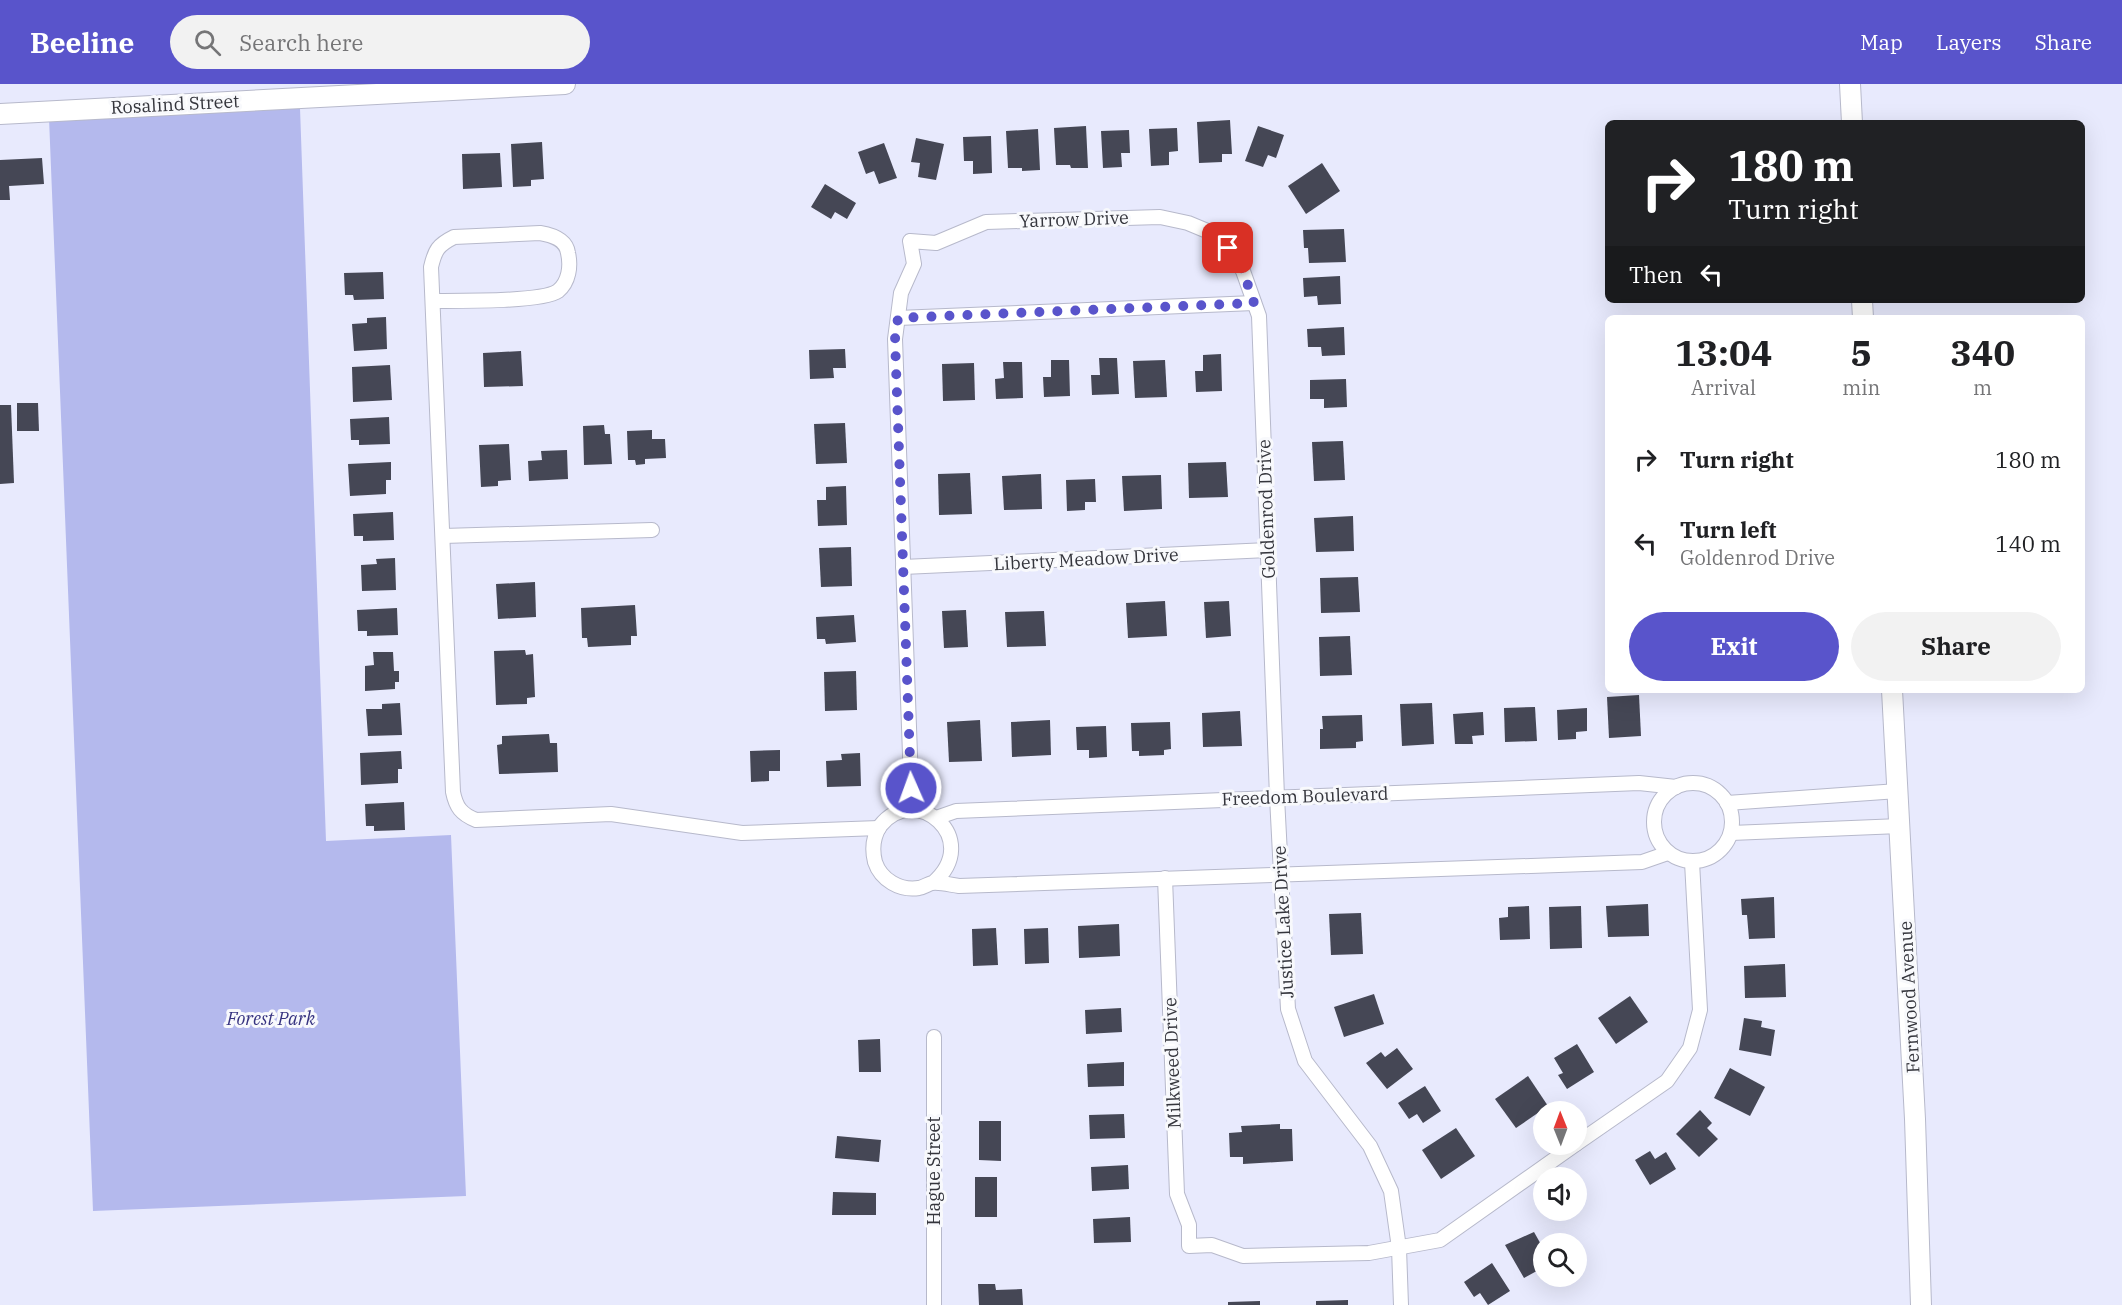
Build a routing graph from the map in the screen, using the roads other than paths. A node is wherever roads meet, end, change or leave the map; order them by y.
1 (565, 84) edge
2 (1850, 84) edge
3 (0, 114) edge
4 (1852, 120) edge
5 (1239, 231) joint
6 (433, 301) junction
7 (1254, 303) junction
8 (898, 318) junction
9 (652, 530) dead end
10 (443, 536) junction
11 (1268, 550) junction
12 (903, 567) junction
13 (1892, 693) edge
14 (1676, 787) junction
15 (1898, 791) junction
16 (1277, 797) junction
17 (1727, 803) junction
18 (912, 810) junction
19 (936, 818) junction
20 (1900, 826) junction
21 (879, 828) junction
22 (1731, 833) junction
23 (1668, 853) junction
24 (1692, 862) junction
25 (1281, 874) junction
26 (1165, 878) junction
27 (933, 883) junction
28 (934, 1036) dead end
29 (1587, 1136) edge
30 (1560, 1155) edge
31 (1399, 1248) junction
32 (934, 1305) edge
33 (1401, 1305) edge
34 (1921, 1305) edge

1 - 3 street, Rosalind Street
2 - 4 street
5 - 7 street, Goldenrod Drive
5 - 8 street, Yarrow Drive
6 - 6 street
6 - 10 street
7 - 8 street
7 - 11 street, Goldenrod Drive
8 - 12 street
9 - 10 street
10 - 21 street
11 - 12 street, Liberty Meadow Drive
11 - 16 street, Goldenrod Drive
12 - 18 street
13 - 15 street, Fernwood Avenue
14 - 16 street, Freedom Boulevard
14 - 17 street
14 - 23 street
15 - 17 street
15 - 20 street, Fernwood Avenue
16 - 19 street, Freedom Boulevard
16 - 25 street, Justice Lake Drive
17 - 22 street
18 - 19 street
18 - 21 street
19 - 27 street
20 - 22 street
20 - 34 street, Fernwood Avenue
21 - 27 street
22 - 24 street
23 - 24 street
23 - 25 street
24 - 29 street
25 - 26 street
25 - 31 street, Justice Lake Drive
26 - 27 street
26 - 31 street, Milkweed Drive
28 - 32 street, Hague Street
30 - 31 street
31 - 33 street, Justice Lake Drive

